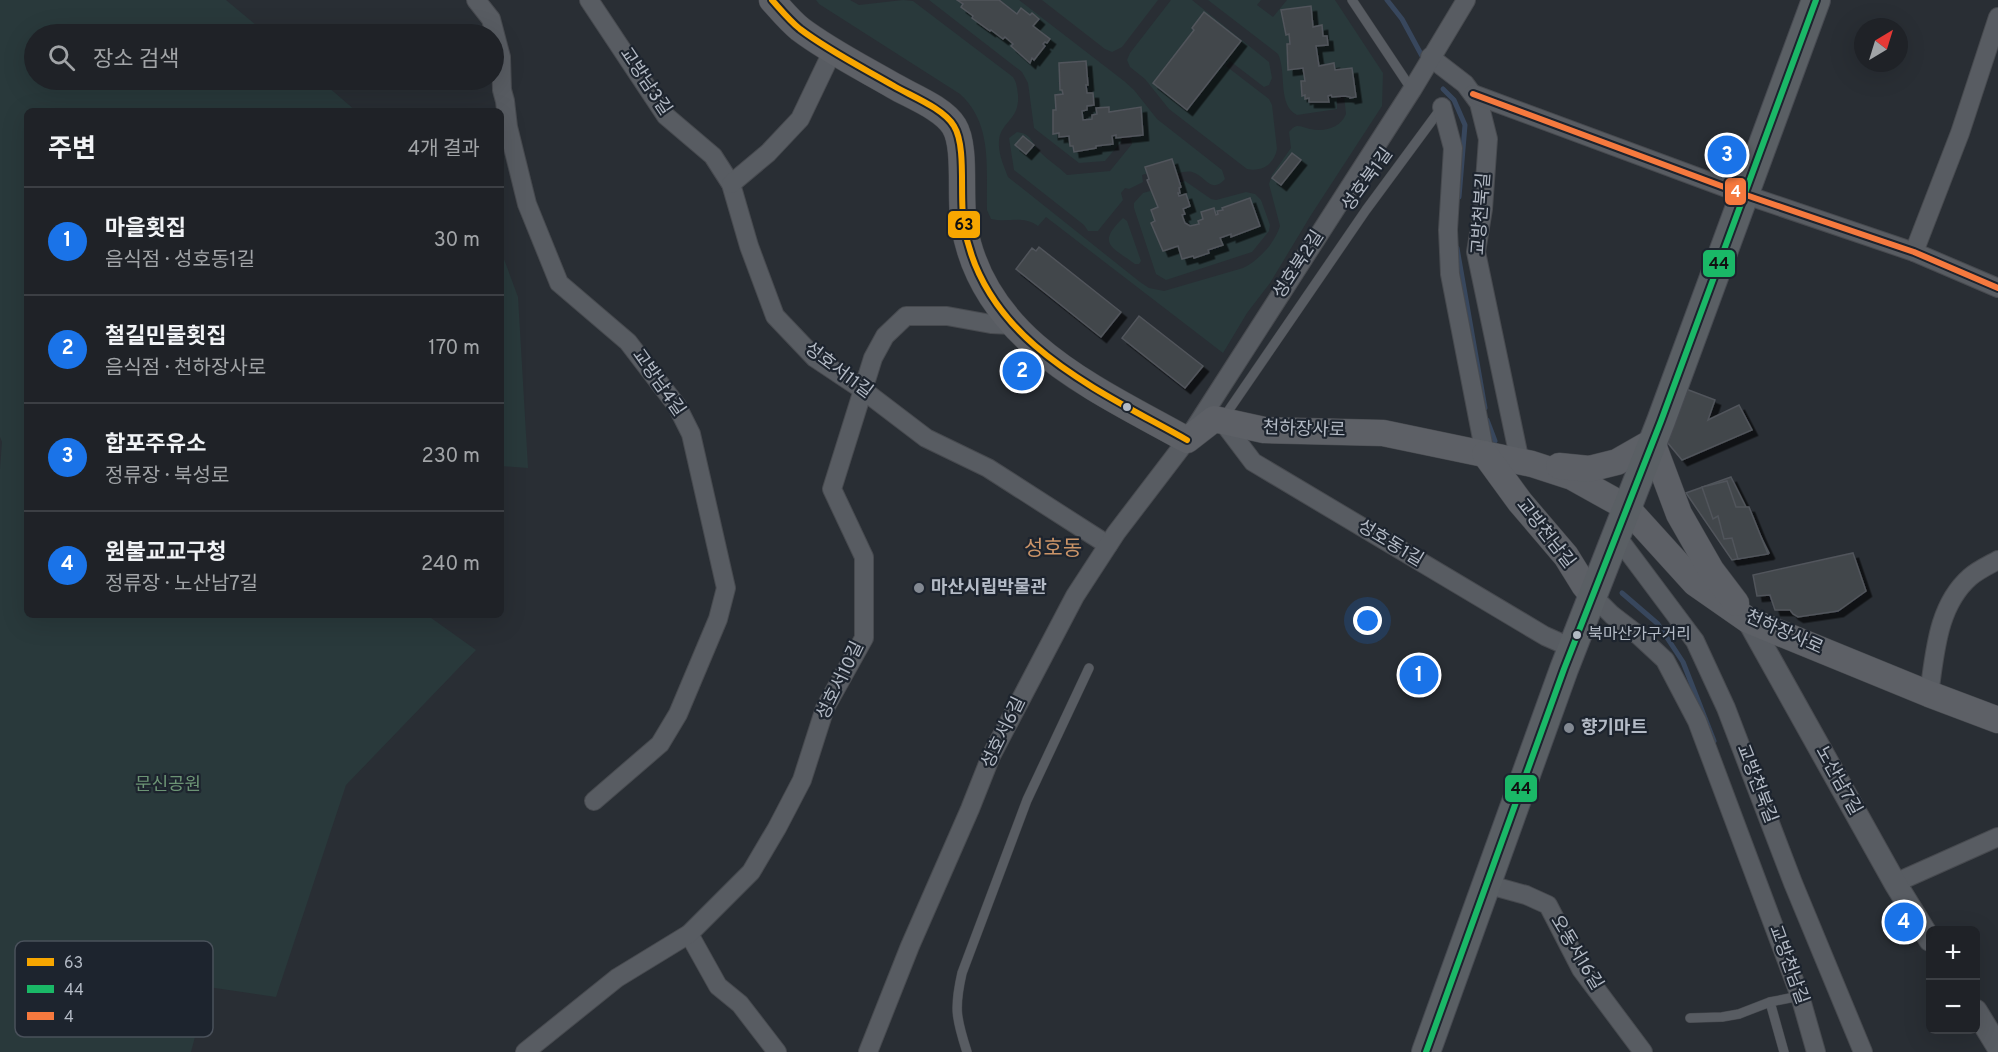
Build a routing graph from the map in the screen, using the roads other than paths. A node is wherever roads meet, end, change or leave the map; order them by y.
1 (476, 0) edge
2 (589, 0) edge
3 (772, 0) edge
4 (1352, 0) edge
5 (1466, 0) edge
6 (1816, 0) edge
7 (1998, 17) edge
8 (492, 24) edge
9 (833, 50) junction
10 (1431, 57) junction
11 (502, 90) edge
12 (1412, 90) junction
13 (1473, 94) junction
14 (1442, 107) joint
15 (731, 184) junction
16 (1743, 194) junction
17 (1914, 252) junction
18 (1998, 288) edge
19 (1012, 324) junction
20 (863, 390) junction
21 (1222, 421) junction
22 (1187, 441) junction
23 (1652, 442) junction
24 (1485, 454) junction
25 (1526, 463) junction
26 (1626, 507) junction
27 (1615, 534) junction
28 (1108, 545) junction
29 (1998, 560) edge
30 (1592, 595) junction
31 (1748, 620) junction
32 (1572, 648) junction
33 (1089, 668) dead end
34 (1929, 694) junction
35 (1998, 720) edge
36 (594, 801) dead end
37 (1998, 837) edge
38 (1486, 884) junction
39 (1894, 884) junction
40 (689, 934) junction
41 (1926, 934) edge
42 (1800, 996) junction
43 (1770, 1002) junction
44 (1690, 1018) dead end
45 (1980, 1018) edge
46 (1998, 1047) edge
47 (525, 1052) edge
48 (777, 1052) edge
49 (868, 1052) edge
50 (967, 1052) edge
51 (1426, 1052) edge
52 (1643, 1052) edge
53 (1784, 1052) edge
54 (1816, 1052) edge
55 (1863, 1052) edge

1 - 8 street, 교방남4길
2 - 15 street, 교방남3길
3 - 9 main road
4 - 12 lane
5 - 10 street, 성호북2길
6 - 16 main road
7 - 17 street
9 - 15 street
9 - 19 main road
10 - 12 street, 성호북2길
10 - 13 street, 교방천북길
11 - 36 street, 교방남4길
12 - 22 street, 성호북2길
13 - 16 street
13 - 25 street, 교방천북길
14 - 21 lane, 성호북1길
14 - 24 street, 교방천남길
15 - 20 street, 성호서11길
16 - 17 street
16 - 23 main road
17 - 18 street
19 - 20 street, 성호서10길
19 - 22 main road
20 - 28 street, 성호서11길
20 - 40 street, 성호서10길
21 - 22 main road
21 - 24 main road, 천하장사로
21 - 32 street, 성호동1길
22 - 28 street, 성호서6길
23 - 25 main road
23 - 26 main road
23 - 31 main road
24 - 25 main road, 천하장사로
24 - 30 main road, 교방천남길
25 - 26 main road, 천하장사로
26 - 27 main road
26 - 31 main road, 천하장사로
27 - 30 main road
27 - 55 street, 교방천북길
28 - 49 street, 성호서6길
29 - 34 street
30 - 32 main road
30 - 42 street, 교방천남길
31 - 34 main road, 천하장사로
31 - 39 street, 노산남7길
32 - 38 main road
33 - 50 lane
34 - 35 main road, 천하장사로
37 - 39 street
38 - 51 main road
38 - 52 street, 오동서16길
39 - 41 street, 노산남7길
40 - 47 street, 성호서10길
40 - 48 street
42 - 43 lane
42 - 54 street, 교방천남길
43 - 44 lane
43 - 53 lane
45 - 46 street

